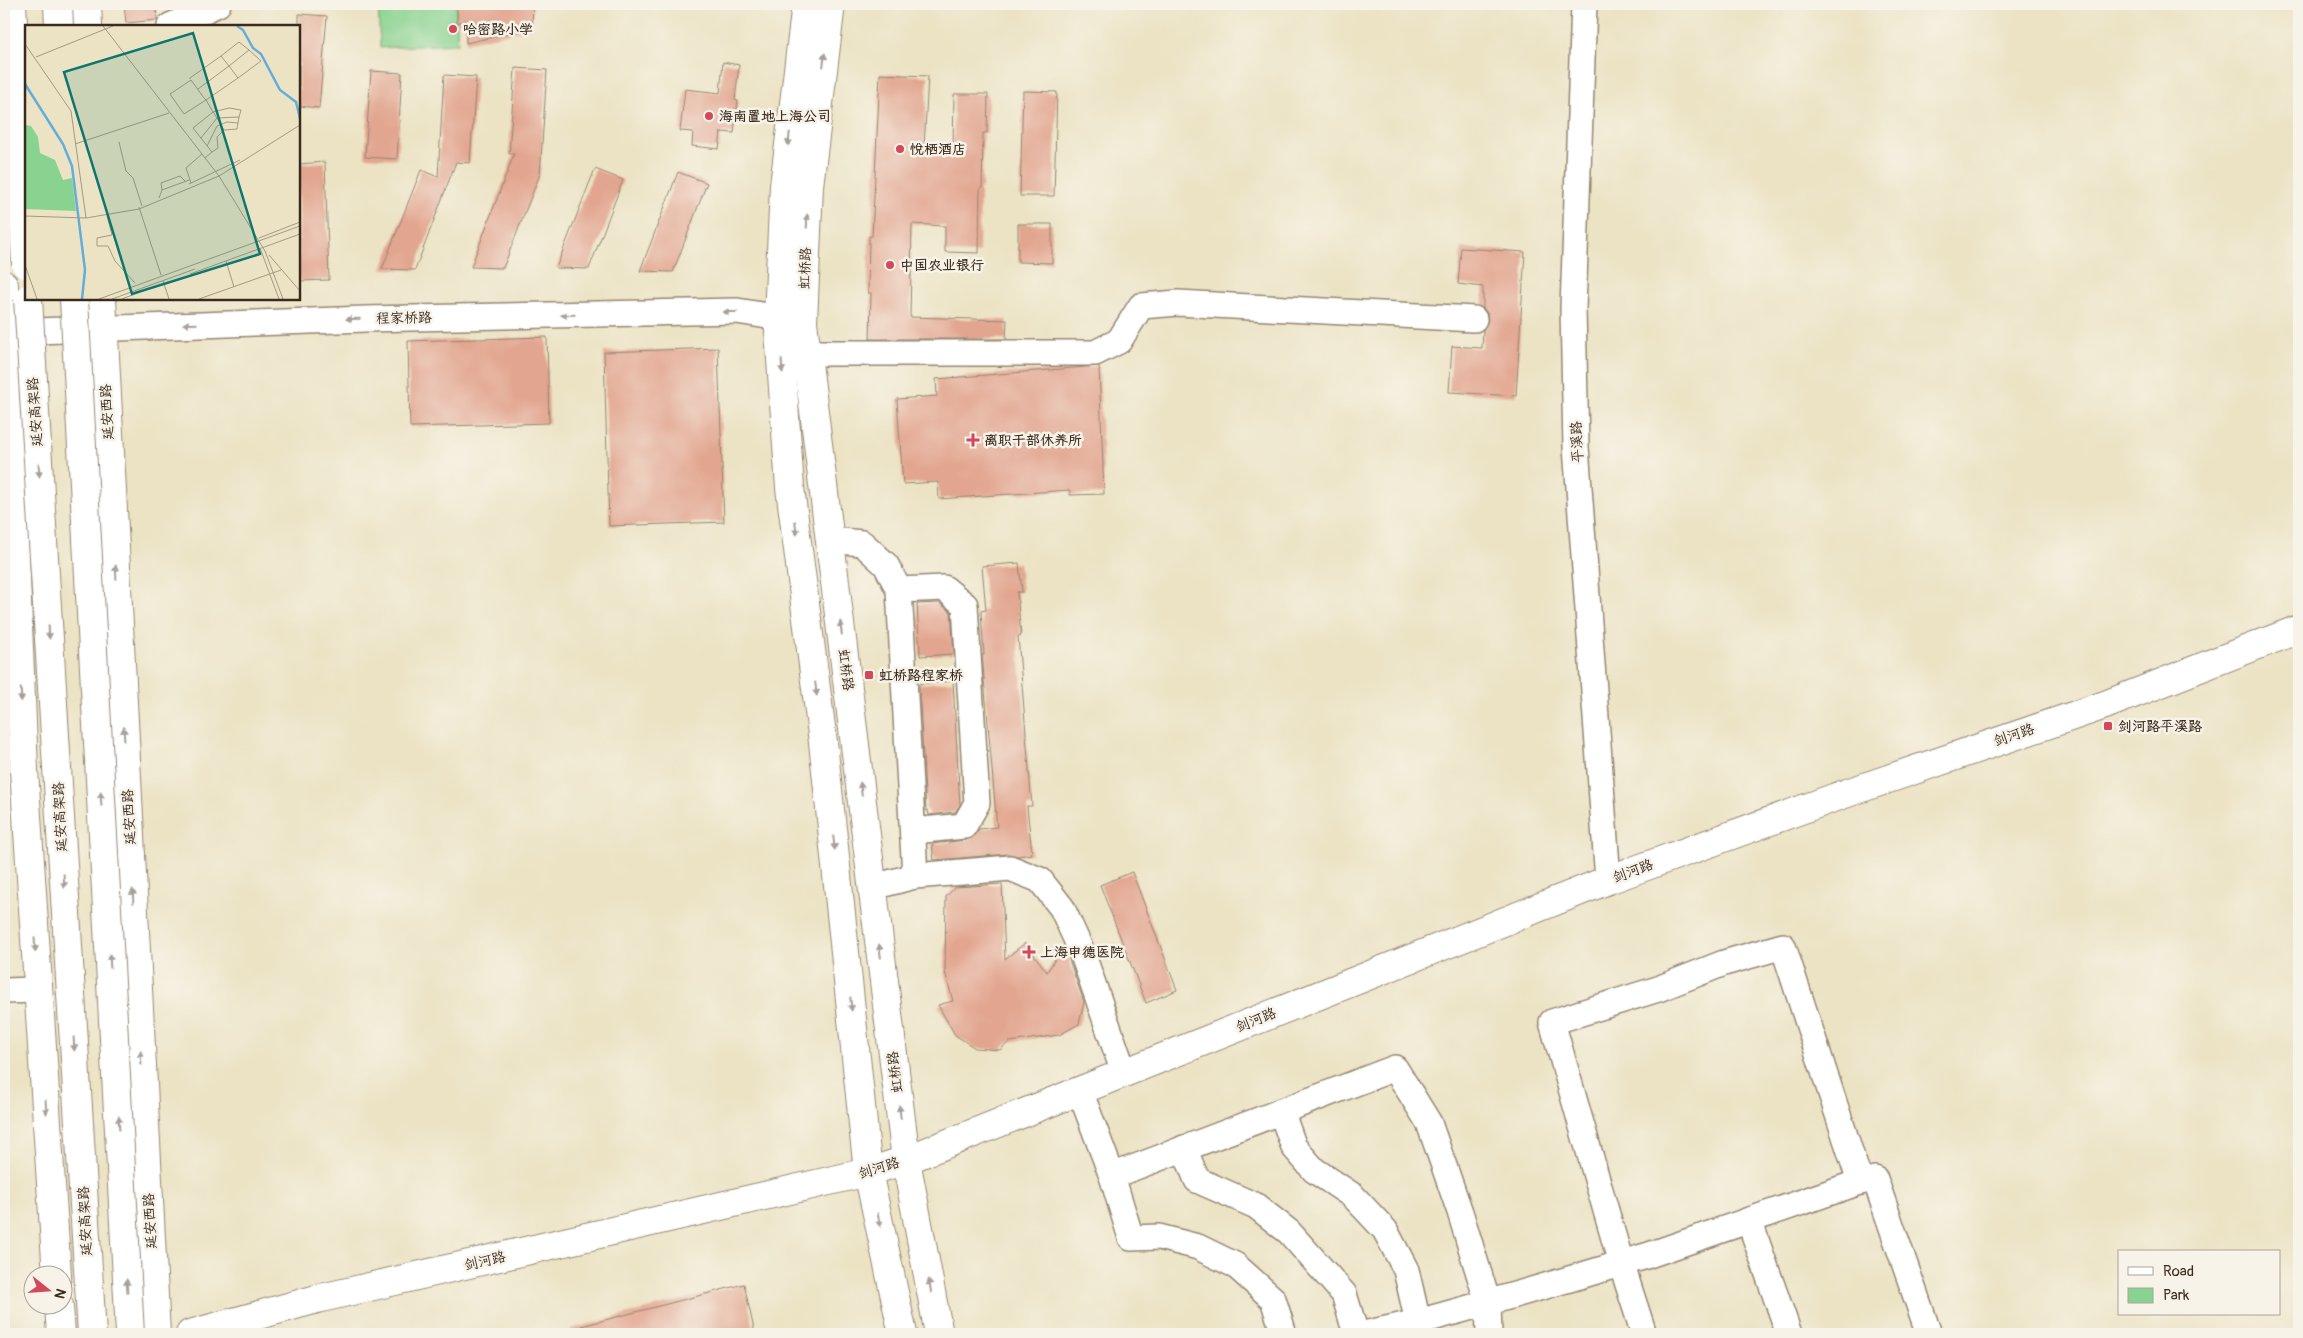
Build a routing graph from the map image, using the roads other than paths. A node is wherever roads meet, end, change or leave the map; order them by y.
1 (7, 4) edge
2 (12, 4) edge
3 (58, 4) edge
4 (87, 4) edge
5 (218, 4) edge
6 (806, 4) edge
7 (831, 4) edge
8 (1584, 4) edge
9 (59, 25) edge
10 (88, 25) edge
11 (172, 25) edge
12 (18, 131) junction
13 (25, 247) edge
14 (4, 285) edge
15 (28, 300) edge
16 (74, 300) edge
17 (102, 300) edge
18 (1474, 319) dead end
19 (791, 320) junction
20 (103, 327) junction
21 (5, 332) edge
22 (806, 352) junction
23 (830, 540) junction
24 (900, 590) junction
25 (2299, 629) edge
26 (914, 831) junction
27 (915, 876) junction
28 (1608, 880) junction
29 (873, 887) junction
30 (38, 990) junction
31 (4, 991) edge
32 (1124, 1073) junction
33 (1080, 1091) junction
34 (1281, 1111) junction
35 (1184, 1148) junction
36 (906, 1160) junction
37 (868, 1172) junction
38 (1112, 1176) junction
39 (1860, 1182) junction
40 (1749, 1220) junction
41 (1621, 1263) junction
42 (56, 1266) edge
43 (1488, 1303) junction
44 (60, 1316) edge
45 (1419, 1328) edge
46 (61, 1334) edge
47 (92, 1334) edge
48 (130, 1334) edge
49 (156, 1334) edge
50 (190, 1334) edge
51 (903, 1334) edge
52 (939, 1334) edge
53 (1284, 1334) edge
54 (1356, 1334) edge
55 (1364, 1334) edge
56 (1488, 1334) edge
57 (1644, 1334) edge
58 (1789, 1334) edge
59 (1929, 1334) edge

1 - 12 main road, bridge
2 - 12 main road, bridge
3 - 9 main road
4 - 10 main road
5 - 11 street
6 -> 19 main road, 虹桥路
19 -> 7 main road, 虹桥路
8 - 28 street, 平溪路
12 - 13 main road, bridge
14 - 21 main road
15 -> 47 main road, 延安高架路, bridge
48 -> 16 main road, bridge
17 - 20 main road, 延安西路
18 - 22 street
19 -> 20 street, 程家桥路
19 - 22 main road, 虹桥路
19 -> 37 main road, 虹桥路
20 - 21 street, 程家桥路
49 -> 20 main road, 延安西路
21 -> 30 main road
22 - 23 main road, 虹桥路
23 - 24 street
29 -> 23 main road, 虹桥路
24 - 26 street
24 - 26 street
25 - 28 main road, 剑河路
26 - 27 street
27 - 29 street
27 - 32 street
28 - 32 main road, 剑河路
36 -> 29 main road, 虹桥路
30 - 31 street
30 -> 42 main road
32 - 33 main road, 剑河路
33 - 36 main road, 剑河路
33 - 38 street
34 - 35 street
34 - 43 street
34 - 45 street
35 - 38 street
35 - 54 street
36 - 37 main road, 剑河路
52 -> 36 main road, 虹桥路
37 - 50 main road, 剑河路
37 -> 51 main road, 虹桥路
38 - 53 street
39 - 40 street
39 - 41 street
39 - 59 street
40 - 41 street
40 - 58 street
41 - 43 street
41 - 57 street
43 - 45 street
43 - 56 street
44 - 46 main road
45 - 55 street

